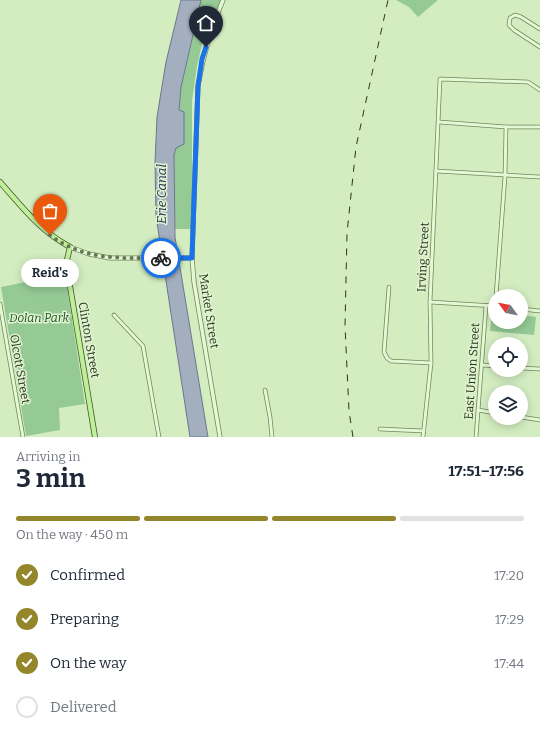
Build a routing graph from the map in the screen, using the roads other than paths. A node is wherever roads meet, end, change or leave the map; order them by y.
1 (223, 0) edge
2 (540, 29) edge
3 (540, 47) edge
4 (540, 90) edge
5 (439, 122) junction
6 (506, 127) junction
7 (540, 127) edge
8 (436, 171) junction
9 (505, 176) junction
10 (540, 177) edge
11 (0, 182) edge
12 (70, 247) junction
13 (192, 258) junction
14 (389, 287) dead end
15 (497, 289) edge
16 (430, 302) junction
17 (0, 304) edge
18 (486, 306) joint
19 (528, 310) edge
20 (540, 311) edge
21 (114, 315) dead end
22 (430, 362) junction
23 (482, 365) junction
24 (488, 365) edge
25 (528, 368) edge
26 (540, 369) edge
27 (265, 390) dead end
28 (478, 410) junction
29 (488, 412) edge
30 (528, 418) edge
31 (540, 420) edge
32 (380, 429) dead end
33 (424, 431) junction
34 (23, 437) edge
35 (95, 437) edge
36 (159, 437) edge
37 (220, 437) edge
38 (272, 437) edge
39 (423, 437) edge
40 (476, 437) edge

1 - 13 street, Market Street
2 - 3 street
4 - 5 street, Irving Street
5 - 6 street
5 - 8 street, Irving Street
6 - 7 street
6 - 9 street
8 - 9 street
8 - 16 street, Irving Street
9 - 10 street
9 - 15 street
11 - 12 main road
12 - 13 street
12 - 35 main road, Clinton Street
13 - 37 street, Market Street
14 - 22 street
16 - 18 street
16 - 22 street, Irving Street
17 - 34 street, Olcott Street
18 - 23 street, East Union Street
19 - 20 street
21 - 36 street
22 - 33 street, Irving Street
23 - 24 street
23 - 28 street, East Union Street
25 - 26 street
27 - 38 street
28 - 29 street
28 - 40 street, East Union Street
30 - 31 street
32 - 33 street
33 - 39 street, Irving Street

